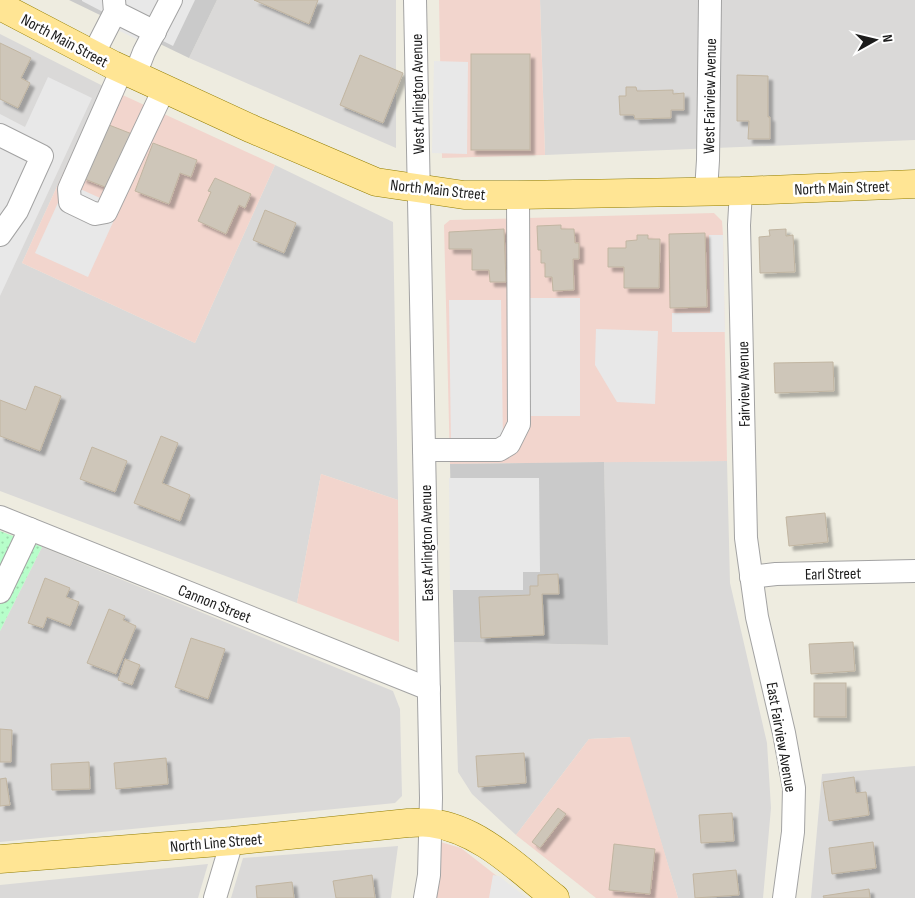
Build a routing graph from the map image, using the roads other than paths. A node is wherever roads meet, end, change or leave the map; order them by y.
1 (2, 0) edge
2 (171, 0) edge
3 (416, 0) edge
4 (710, 0) edge
5 (0, 5) edge
6 (114, 6) edge
7 (155, 32) junction
8 (93, 54) junction
9 (129, 72) junction
10 (164, 88) junction
11 (0, 135) edge
12 (915, 184) edge
13 (419, 188) junction
14 (706, 191) junction
15 (741, 191) junction
16 (518, 195) junction
17 (0, 235) edge
18 (424, 450) junction
19 (0, 517) edge
20 (30, 529) junction
21 (915, 571) edge
22 (752, 577) junction
23 (0, 592) edge
24 (429, 689) junction
25 (431, 823) junction
26 (232, 841) junction
27 (0, 860) edge
28 (215, 898) edge
29 (425, 898) edge
30 (555, 898) edge
31 (784, 898) edge

1 - 5 street
2 - 7 street
3 - 13 street, West Arlington Avenue
4 - 14 street, West Fairview Avenue
5 - 8 main road, North Main Street
6 - 7 street
6 - 8 street
7 - 9 street
8 - 9 main road, North Main Street
9 - 10 main road, North Main Street
9 - 10 street
10 - 13 main road, North Main Street
11 - 17 street
12 - 15 main road, North Main Street
13 - 16 main road, North Main Street
13 - 18 street, East Arlington Avenue
14 - 15 main road, North Main Street
14 - 16 main road, North Main Street
15 - 22 street, Fairview Avenue
16 - 18 street
18 - 24 street, East Arlington Avenue
19 - 20 street, Cannon Street
20 - 23 street
20 - 24 street, Cannon Street
21 - 22 street, Earl Street
22 - 31 street, East Fairview Avenue
24 - 25 street, East Arlington Avenue
25 - 26 main road, North Line Street
25 - 29 street, East Arlington Avenue
25 - 30 main road, North Line Street
26 - 27 main road, North Line Street
26 - 28 street

